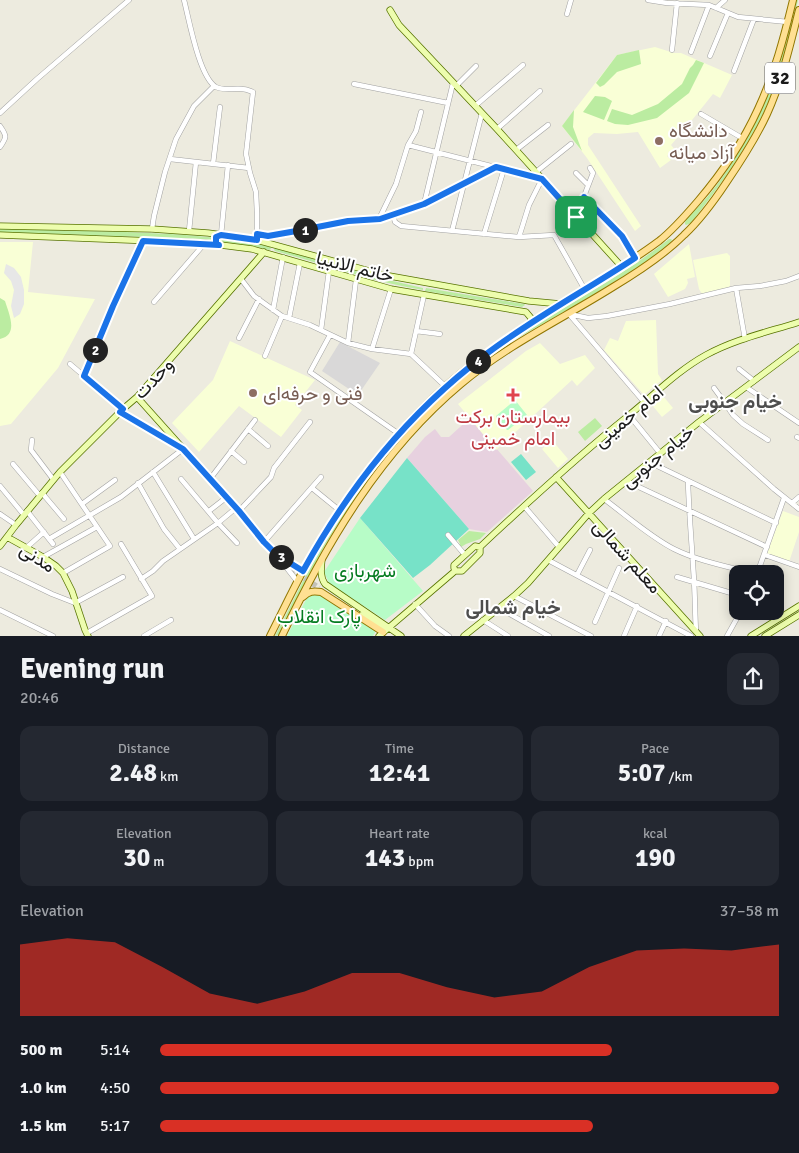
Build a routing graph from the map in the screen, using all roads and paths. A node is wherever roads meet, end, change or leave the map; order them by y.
1 (129, 0) edge
2 (184, 0) edge
3 (571, 0) edge
4 (648, 0) edge
5 (725, 0) edge
6 (793, 0) edge
7 (668, 1) edge
8 (677, 3) junction
9 (708, 5) junction
10 (716, 8) junction
11 (390, 10) dead end
12 (799, 10) edge
13 (728, 13) junction
14 (567, 14) dead end
15 (754, 20) junction
16 (788, 22) junction
17 (797, 26) edge
18 (672, 50) dead end
19 (691, 52) dead end
20 (710, 56) dead end
21 (523, 65) dead end
22 (476, 66) dead end
23 (734, 71) dead end
24 (354, 84) dead end
25 (454, 84) junction
26 (214, 86) junction
27 (540, 91) dead end
28 (448, 103) junction
29 (475, 106) junction
30 (220, 107) dead end
31 (421, 112) dead end
32 (0, 113) edge
33 (482, 113) junction
34 (701, 114) dead end
35 (548, 125) dead end
36 (0, 126) edge
37 (497, 129) junction
38 (742, 138) junction
39 (571, 144) dead end
40 (408, 145) junction
41 (0, 147) edge
42 (516, 150) junction
43 (436, 152) junction
44 (170, 159) junction
45 (470, 161) junction
46 (196, 162) junction
47 (213, 164) junction
48 (228, 165) junction
49 (496, 167) junction
50 (249, 168) junction
51 (590, 168) dead end
52 (504, 169) junction
53 (536, 172) junction
54 (576, 173) dead end
55 (542, 179) junction
56 (464, 184) junction
57 (588, 185) junction
58 (584, 197) junction
59 (424, 204) junction
60 (392, 214) junction
61 (686, 215) junction
62 (576, 217) junction
63 (380, 219) junction
64 (695, 223) junction
65 (0, 226) edge
66 (152, 229) junction
67 (452, 230) junction
68 (190, 231) junction
69 (484, 234) junction
70 (0, 235) edge
71 (221, 235) junction
72 (666, 235) junction
73 (257, 237) junction
74 (519, 237) junction
75 (143, 241) junction
76 (205, 243) junction
77 (675, 244) junction
78 (219, 245) junction
79 (264, 252) junction
80 (314, 256) junction
81 (283, 257) junction
82 (635, 258) junction
83 (300, 262) junction
84 (311, 266) junction
85 (622, 267) junction
86 (329, 271) junction
87 (799, 276) edge
88 (240, 279) junction
89 (356, 280) junction
90 (736, 288) junction
91 (390, 289) junction
92 (585, 290) junction
93 (424, 295) junction
94 (259, 299) junction
95 (529, 301) junction
96 (154, 302) dead end
97 (561, 304) junction
98 (273, 310) junction
99 (526, 312) junction
100 (568, 314) junction
101 (282, 316) junction
102 (289, 318) junction
103 (799, 322) edge
104 (530, 324) junction
105 (321, 330) junction
106 (416, 331) junction
107 (440, 334) dead end
108 (330, 335) junction
109 (239, 338) dead end
110 (745, 339) junction
111 (348, 343) junction
112 (799, 347) edge
113 (372, 349) junction
114 (411, 354) junction
115 (265, 356) dead end
116 (70, 364) dead end
117 (739, 369) dead end
118 (84, 376) junction
119 (333, 378) dead end
120 (754, 381) junction
121 (329, 384) junction
122 (446, 387) junction
123 (746, 387) junction
124 (714, 388) dead end
125 (137, 397) junction
126 (644, 402) junction
127 (726, 403) junction
128 (121, 410) junction
129 (628, 416) junction
130 (255, 420) dead end
131 (310, 422) dead end
132 (699, 422) junction
133 (799, 423) edge
134 (248, 429) junction
135 (399, 434) junction
136 (32, 440) dead end
137 (768, 440) dead end
138 (268, 446) dead end
139 (183, 449) junction
140 (232, 451) junction
141 (660, 453) junction
142 (244, 462) dead end
143 (649, 462) junction
144 (13, 464) dead end
145 (60, 472) junction
146 (153, 472) junction
147 (321, 477) dead end
148 (556, 477) junction
149 (53, 479) junction
150 (181, 479) dead end
151 (210, 479) junction
152 (115, 480) dead end
153 (626, 481) junction
154 (688, 482) junction
155 (138, 483) junction
156 (0, 486) edge
157 (312, 488) junction
158 (41, 494) junction
159 (226, 497) junction
160 (799, 497) edge
161 (784, 498) junction
162 (604, 499) junction
163 (792, 503) junction
164 (82, 504) junction
165 (524, 506) junction
166 (799, 509) edge
167 (237, 510) junction
168 (339, 510) junction
169 (689, 511) junction
170 (209, 512) junction
171 (26, 513) junction
172 (589, 513) junction
173 (0, 514) edge
174 (89, 515) junction
175 (64, 519) dead end
176 (218, 523) junction
177 (776, 523) junction
178 (16, 525) junction
179 (97, 527) junction
180 (44, 532) junction
181 (448, 535) dead end
182 (6, 537) junction
183 (49, 539) junction
184 (194, 539) junction
185 (264, 542) junction
186 (237, 543) dead end
187 (0, 544) edge
188 (53, 544) dead end
189 (120, 544) dead end
190 (480, 547) junction
191 (559, 547) junction
192 (768, 547) junction
193 (26, 548) junction
194 (180, 549) junction
195 (590, 550) dead end
196 (764, 554) junction
197 (277, 555) junction
198 (465, 555) junction
199 (692, 556) junction
200 (43, 557) junction
201 (322, 558) junction
202 (548, 560) junction
203 (760, 565) edge
204 (729, 566) edge
205 (799, 567) edge
206 (619, 568) dead end
207 (0, 569) edge
208 (303, 571) junction
209 (455, 571) junction
210 (63, 573) junction
211 (577, 575) junction
212 (122, 577) dead end
213 (677, 577) dead end
214 (141, 579) junction
215 (298, 582) junction
216 (694, 582) junction
217 (319, 588) tunnel mouth
218 (609, 591) junction
219 (729, 593) edge
220 (514, 596) junction
221 (299, 602) junction
222 (76, 603) junction
223 (415, 604) junction
224 (637, 606) junction
225 (799, 606) edge
226 (499, 608) junction
227 (0, 610) edge
228 (799, 615) edge
229 (171, 620) dead end
230 (483, 620) junction
231 (736, 620) edge
232 (796, 620) edge
233 (666, 621) junction
234 (594, 622) dead end
235 (385, 632) edge
236 (88, 634) edge
237 (696, 634) edge
238 (464, 635) edge
239 (53, 636) edge
240 (144, 636) edge
241 (270, 636) edge
242 (282, 636) edge
243 (401, 636) edge
244 (449, 636) edge
245 (508, 636) edge
246 (549, 636) edge
247 (591, 636) edge
248 (624, 636) edge
249 (659, 636) edge
250 (728, 636) edge
251 (751, 636) edge
252 (765, 636) edge

1 - 32 street
2 - 26 street
3 - 14 street
4 - 7 street
5 - 10 street
6 - 16 main road, 32
7 - 8 street
8 - 9 street
8 - 18 street
9 - 10 street
9 - 19 street
10 - 13 street
11 - 25 street
12 - 17 main road, 32
13 - 15 street
13 - 20 street
15 - 16 street
15 - 23 street
16 - 38 main road, 32
17 - 64 main road, 32
21 - 29 street
22 - 25 street
24 - 28 street
25 - 28 street
25 - 29 street
26 - 44 street
26 - 50 street
27 - 37 street
28 - 43 street
29 - 33 street
30 - 47 street
31 - 40 street
33 - 37 street
33 - 45 street
34 - 38 street
35 - 42 street
36 - 41 street
37 - 42 street
38 - 61 main road, 32
39 - 53 street
40 - 43 street
40 - 63 street
42 - 53 street
43 - 45 street
43 - 59 street
44 - 46 street
44 - 66 street
45 - 49 street
45 - 56 street
46 - 47 street
46 - 68 street
47 - 48 street
48 - 50 street
48 - 71 street
49 - 52 street
49 - 56 street
50 - 73 street
51 - 57 street
52 - 55 street
52 - 69 street
53 - 55 street
54 - 57 street
55 - 62 street
55 - 74 street
56 - 59 street
56 - 67 street
57 - 58 street
58 - 62 street
58 - 82 street
59 - 60 street
60 - 63 street
60 - 67 street
61 - 64 main road
61 - 72 main road, 32
62 - 85 street
63 - 73 street
64 - 77 main road, 32
65 - 66 street, خاتم الانبیا
66 - 68 street, خاتم الانبیا
67 - 69 street
68 - 71 street, خاتم الانبیا
69 - 74 street
70 - 75 street, خاتم الانبیا
71 - 73 street, خاتم الانبیا
71 - 78 street
72 - 77 main road
72 - 82 main road, 32
73 - 80 street, خاتم الانبیا
74 - 92 street
75 - 76 street, خاتم الانبیا
75 - 118 street
76 - 78 street, خاتم الانبیا
76 - 96 street
77 - 100 main road, 32
78 - 79 street, خاتم الانبیا
79 - 81 street, خاتم الانبیا
79 - 88 street, وحدت
80 - 84 street
80 - 95 street, خاتم الانبیا
81 - 83 street, خاتم الانبیا
81 - 98 street
82 - 85 main road, 32
83 - 84 street, خاتم الانبیا
83 - 102 street
84 - 86 street, خاتم الانبیا
85 - 92 main road, 32
86 - 89 street, خاتم الانبیا
86 - 105 street
87 - 90 street
88 - 94 street
88 - 125 street, وحدت
89 - 91 street, خاتم الانبیا
89 - 111 street
90 - 100 street
90 - 110 street
91 - 93 street, خاتم الانبیا
91 - 113 street
92 - 97 main road, 32
93 - 99 street, خاتم الانبیا
93 - 106 street
94 - 98 street
94 - 109 street
95 - 97 street, خاتم الانبیا
95 - 99 street
97 - 104 main road, 32
98 - 101 street
99 - 104 street
100 - 126 street
100 - 201 main road, 32
101 - 102 street
101 - 115 street
102 - 105 street
103 - 110 street, امام خمینی
104 - 122 main road, 32
105 - 108 street
106 - 107 street
106 - 114 street
108 - 111 street
108 - 121 street
110 - 126 street, امام خمینی
111 - 113 street
112 - 120 street, خیام جنوبی
113 - 114 street
114 - 122 street
116 - 118 street
117 - 120 street
118 - 128 street
119 - 121 street
120 - 123 street, خیام جنوبی
121 - 135 street
122 - 135 main road, 32
123 - 127 street, خیام جنوبی
123 - 133 street
124 - 127 street
125 - 128 street, وحدت
125 - 139 street
126 - 129 street, امام خمینی
127 - 132 street, خیام جنوبی
127 - 137 street
128 - 139 street
128 - 145 street, وحدت
129 - 141 street
129 - 148 street, امام خمینی
130 - 134 street
131 - 167 street
132 - 141 street, خیام جنوبی
132 - 161 street
134 - 138 street
134 - 140 street
135 - 168 main road, 32
136 - 149 street
139 - 146 street
139 - 151 street
140 - 142 street
140 - 151 street
141 - 143 street, خیام جنوبی
143 - 153 street, خیام جنوبی
143 - 154 street
144 - 158 street
145 - 149 street, وحدت
145 - 164 street
146 - 155 street
146 - 184 street
147 - 157 street
148 - 165 street, امام خمینی
148 - 172 street, معلم شمالی
149 - 158 street, وحدت
150 - 170 street
151 - 159 street
152 - 164 street
153 - 162 street, خیام جنوبی
153 - 169 street
154 - 169 street
154 - 177 street
155 - 174 street
155 - 194 street
156 - 171 street
157 - 168 street
157 - 185 street
158 - 171 street, وحدت
158 - 175 street
159 - 167 street
159 - 170 street
160 - 163 street
161 - 163 street
161 - 177 street
162 - 172 street, خیام جنوبی
162 - 199 street
163 - 166 street
164 - 174 street
165 - 190 street, امام خمینی
165 - 191 street
167 - 176 street
167 - 185 street
168 - 208 main road, 32
169 - 192 street
169 - 199 street
170 - 176 street
171 - 178 street, وحدت
171 - 180 street
172 - 191 street
172 - 237 street, معلم شمالی
173 - 178 street
174 - 179 street
174 - 183 street
176 - 184 street
176 - 186 street
177 - 192 street
178 - 182 street, وحدت
179 - 200 street
179 - 210 street
180 - 183 street
180 - 193 street
181 - 198 street
182 - 187 street, وحدت
182 - 193 street, مدنی
183 - 188 street
184 - 194 street
185 - 197 street
189 - 214 street
190 - 198 street
190 - 209 street
191 - 202 street
192 - 196 street
193 - 200 street, مدنی
194 - 214 street
195 - 211 street
196 - 203 street
196 - 205 street
197 - 208 street
197 - 215 street
198 - 209 street
199 - 204 street
199 - 216 street
200 - 210 street, مدنی
201 - 221 main road, 32
201 - 235 street
202 - 211 street
202 - 220 street
206 - 218 street
207 - 222 street
208 - 215 main road, 32
209 - 223 street
210 - 222 street, مدنی
211 - 218 street
212 - 222 street
213 - 216 street
214 - 236 street
215 - 241 main road, 32
216 - 219 street
216 - 237 street
217 - 235 street
218 - 224 street
218 - 234 street
220 - 226 street
220 - 247 street
221 - 235 main road
221 - 242 main road, 32
222 - 236 street, مدنی
223 - 235 street
223 - 244 street
224 - 233 street
224 - 248 street
225 - 251 street
226 - 230 street
226 - 246 street
227 - 239 street
228 - 232 street
229 - 240 street
230 - 238 street
230 - 245 street
231 - 250 street
232 - 252 street
233 - 237 street
233 - 249 street
235 - 243 street

